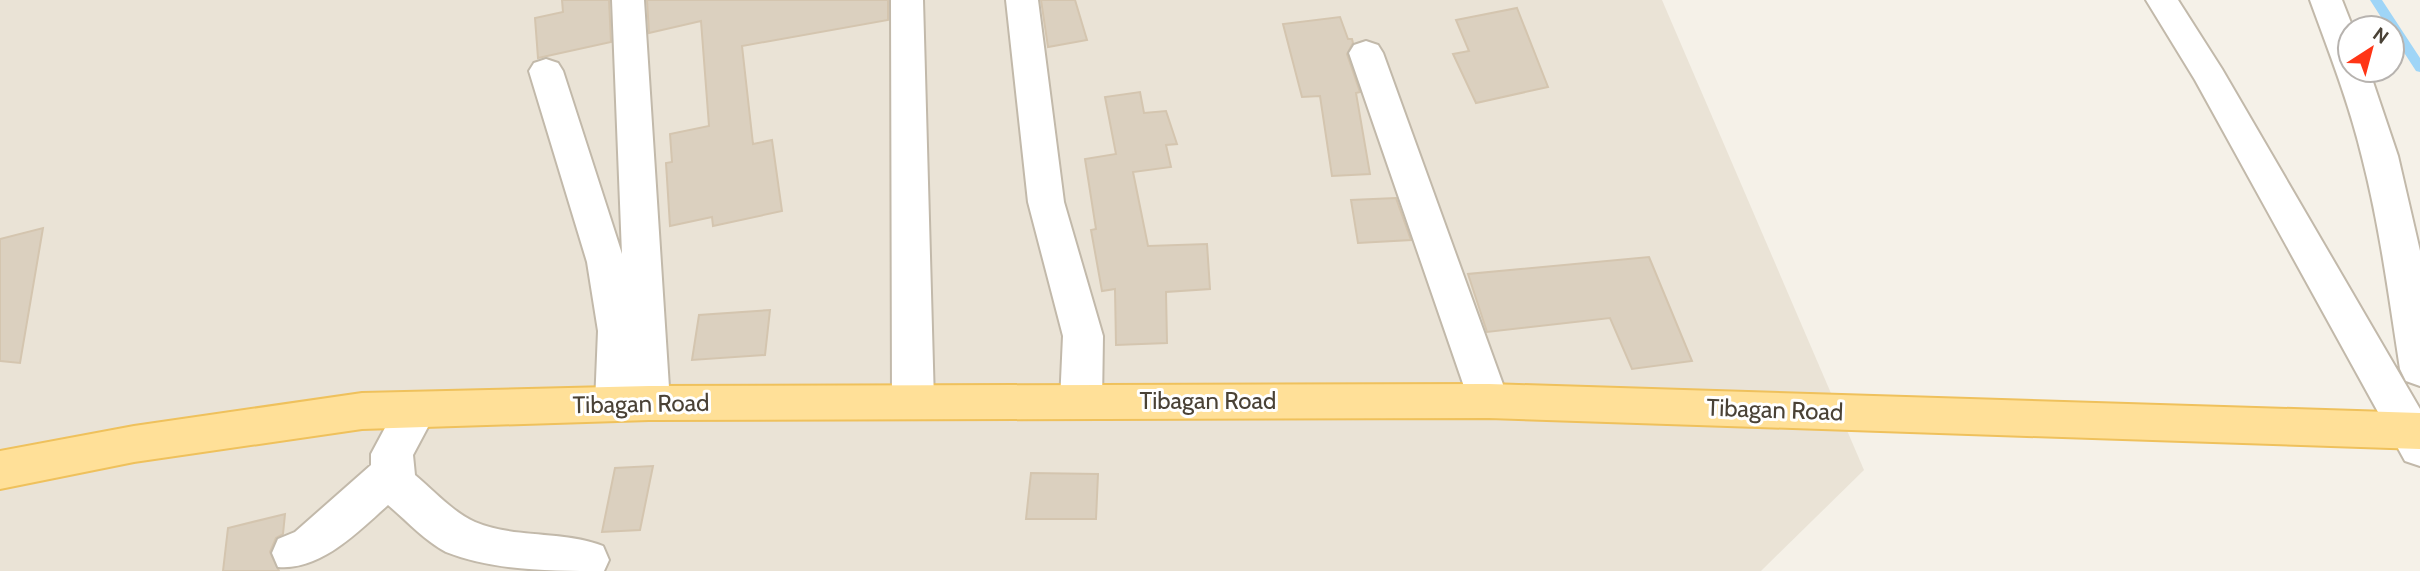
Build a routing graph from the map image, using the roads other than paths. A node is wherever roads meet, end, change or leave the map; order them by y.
1 (628, 0) edge
2 (907, 0) edge
3 (1022, 0) edge
4 (2162, 0) edge
5 (2326, 0) edge
6 (2336, 26) edge
7 (1366, 53) dead end
8 (546, 71) dead end
9 (2356, 84) edge
10 (2420, 369) edge
11 (1489, 401) junction
12 (913, 402) junction
13 (1081, 402) junction
14 (633, 404) junction
15 (416, 410) junction
16 (2417, 436) edge
17 (0, 470) edge
18 (393, 473) junction
19 (294, 553) dead end
20 (587, 560) dead end

1 - 14 street
2 - 12 street
3 - 13 street
4 - 16 street
5 - 6 street
7 - 11 street
8 - 14 street
9 - 10 street
11 - 13 main road, Tibagan Road
11 - 16 main road, Tibagan Road
12 - 13 main road, Tibagan Road
12 - 14 main road, Tibagan Road
14 - 15 main road, Tibagan Road
15 - 17 main road, Tibagan Road
15 - 18 street
18 - 19 street
18 - 20 street

